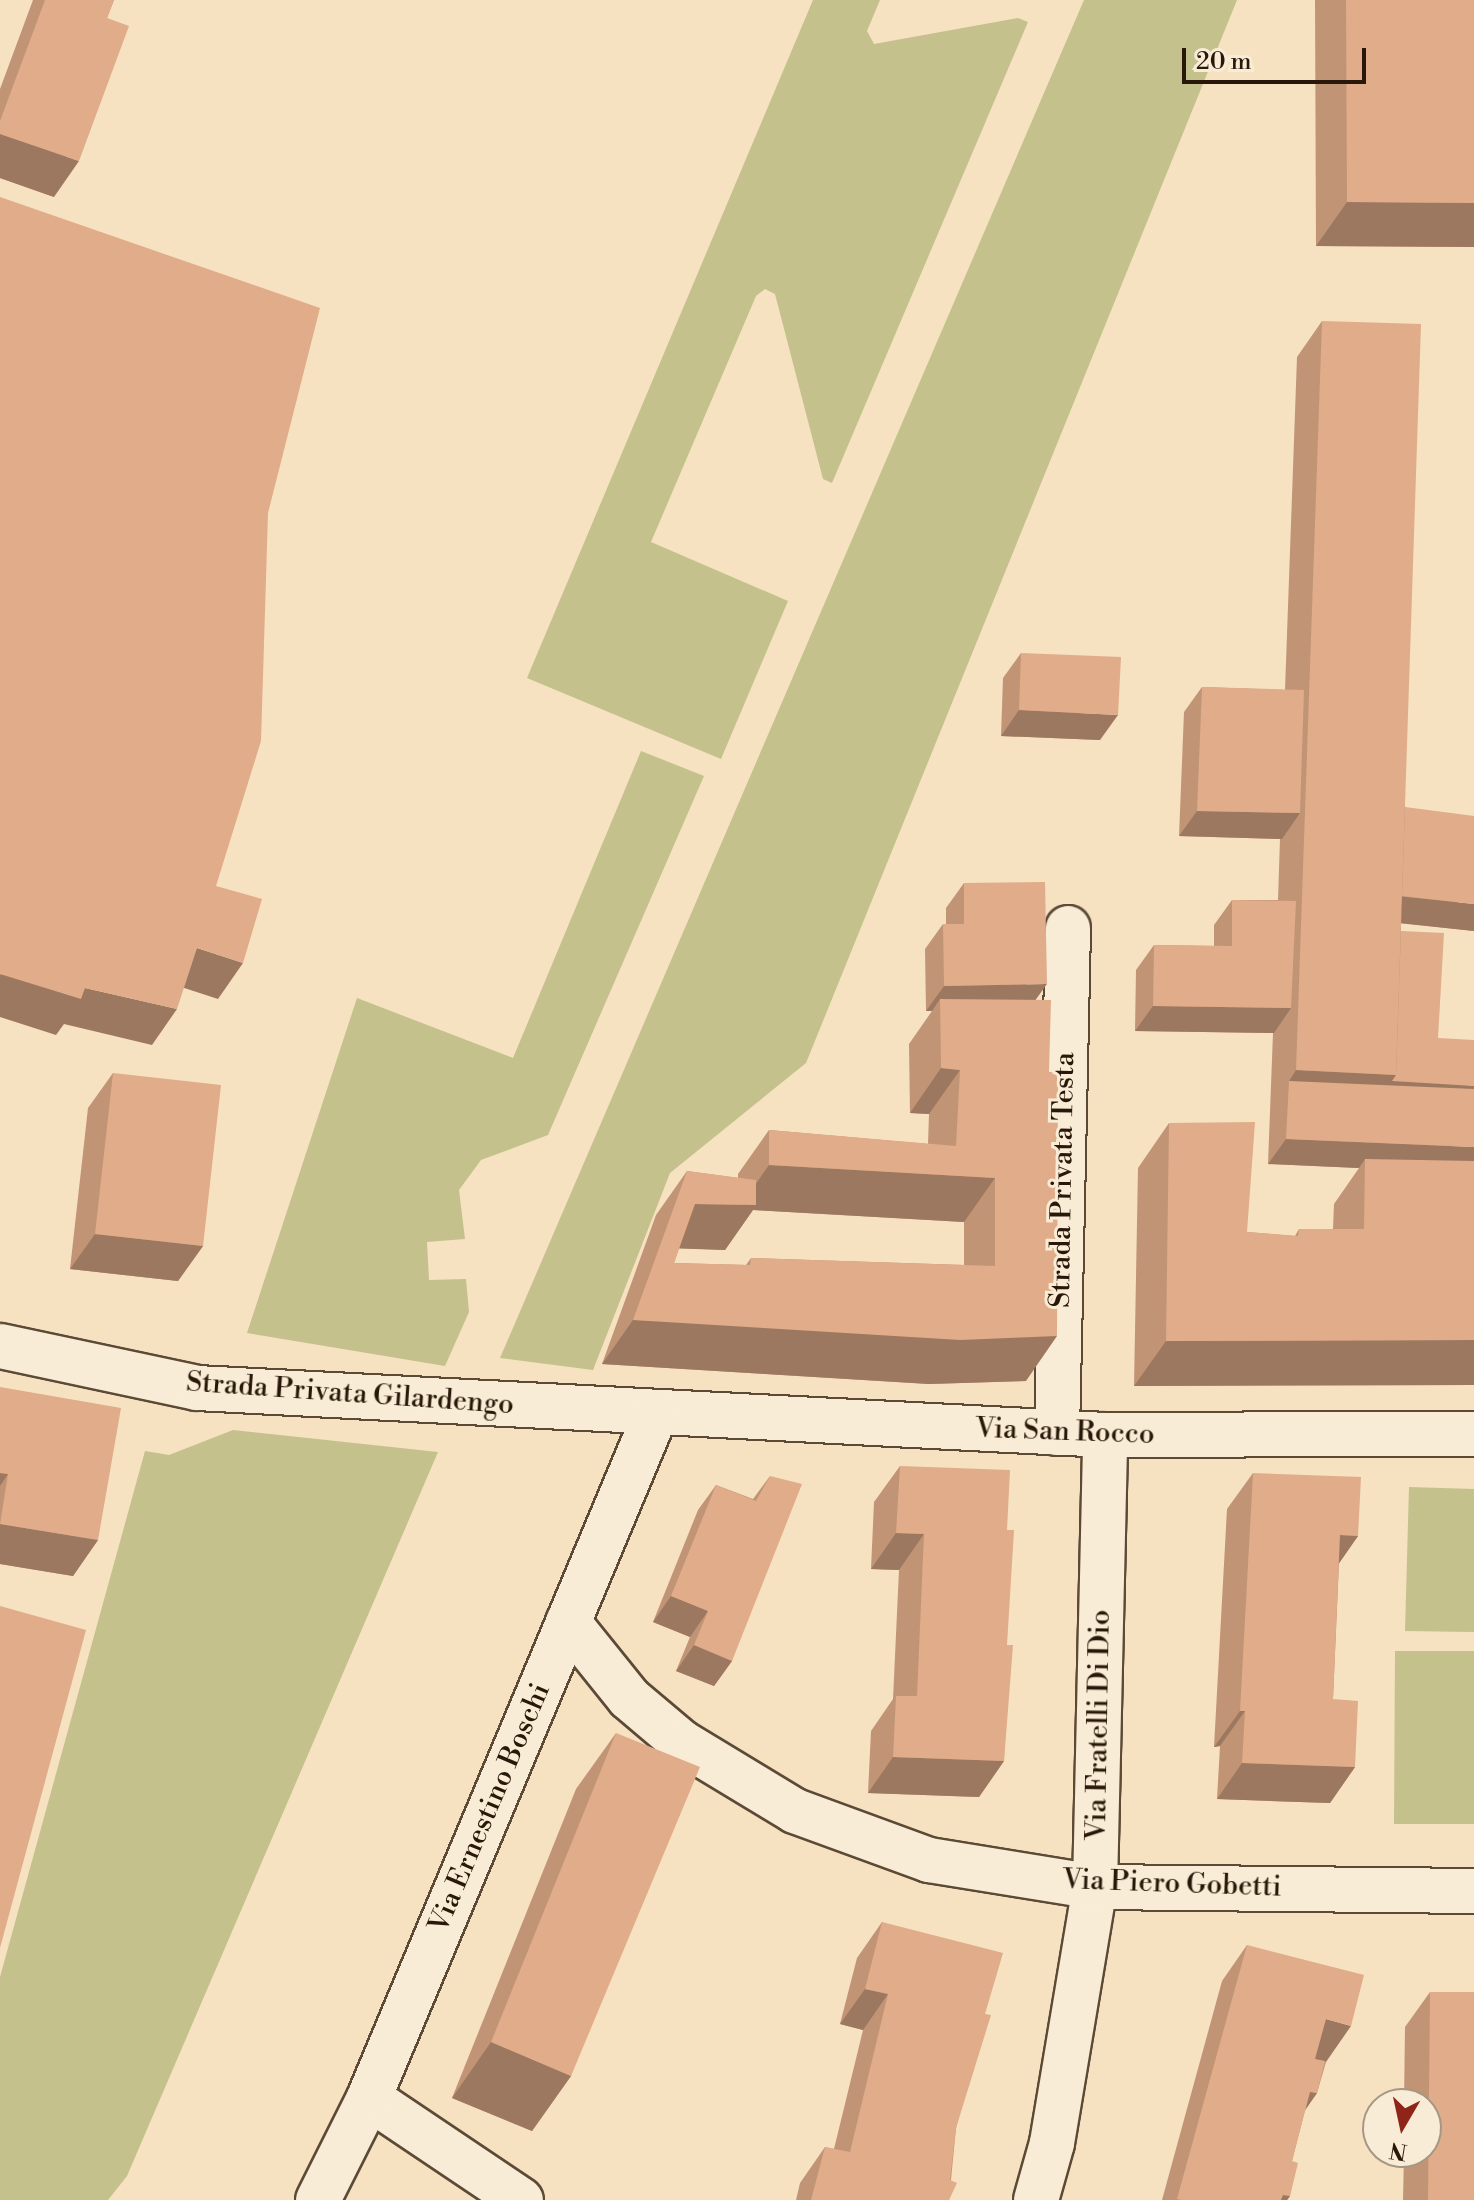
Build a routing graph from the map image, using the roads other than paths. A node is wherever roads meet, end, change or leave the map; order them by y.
1 (1068, 928) dead end
2 (0, 1346) edge
3 (656, 1413) junction
4 (1057, 1433) junction
5 (1474, 1434) edge
6 (1105, 1435) junction
7 (568, 1622) junction
8 (1095, 1887) junction
9 (1474, 1891) edge
10 (369, 2098) junction
11 (318, 2200) edge
12 (521, 2200) edge
13 (1036, 2200) edge

1 - 4 street, Strada Privata Testa
2 - 3 street, Strada Privata Gilardengo
3 - 4 street, Via San Rocco
3 - 7 street, Via Ernestino Boschi
4 - 6 street, Via San Rocco
5 - 6 street, Via San Rocco
6 - 8 street, Via Fratelli Di Dio
7 - 8 street, Via Piero Gobetti
7 - 10 street, Via Ernestino Boschi
8 - 9 street, Via Piero Gobetti
8 - 13 street, Via Fratelli Di Dio
10 - 11 street, Via Ernestino Boschi
10 - 12 street

